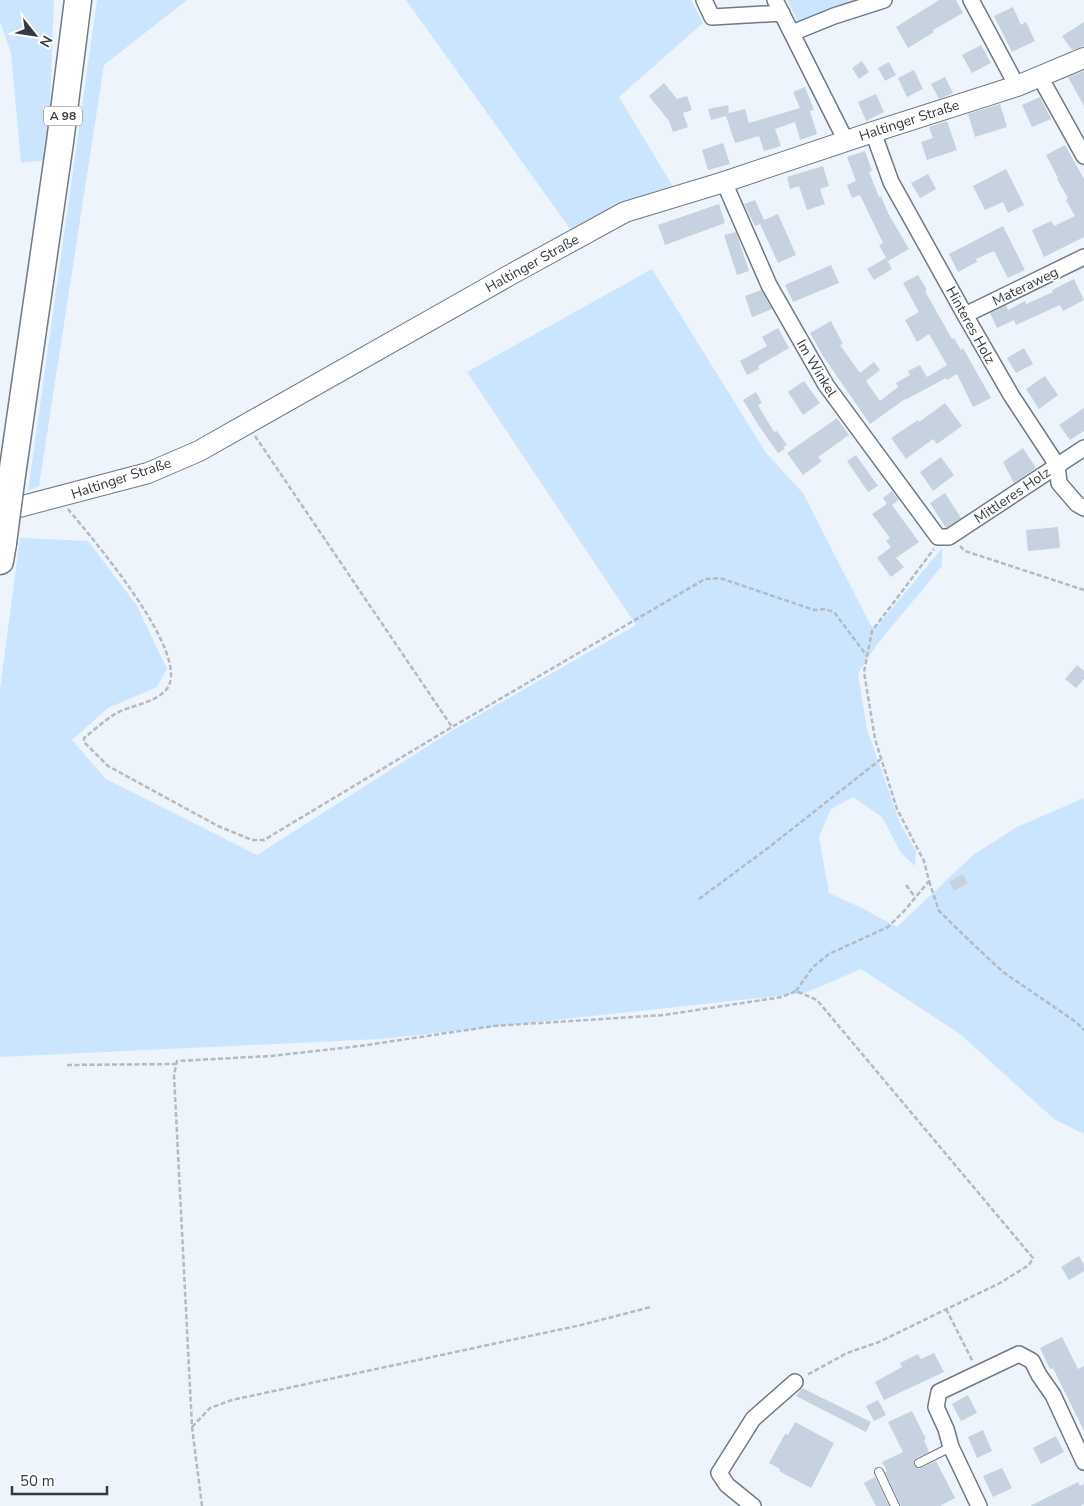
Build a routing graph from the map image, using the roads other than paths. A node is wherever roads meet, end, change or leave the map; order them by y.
1 (78, 0) edge
2 (704, 0) edge
3 (884, 0) edge
4 (972, 0) edge
5 (778, 6) edge
6 (792, 33) junction
7 (1084, 58) edge
8 (1040, 77) junction
9 (1017, 86) junction
10 (872, 132) junction
11 (846, 141) junction
12 (1084, 156) edge
13 (724, 182) junction
14 (1084, 258) edge
15 (965, 315) junction
16 (1084, 448) edge
17 (1057, 465) junction
18 (1084, 508) edge
19 (0, 512) edge
20 (943, 537) joint
21 (1, 552) edge
22 (795, 1382) road end
23 (951, 1447) junction
24 (1084, 1462) edge
25 (919, 1463) dead end
26 (879, 1472) dead end
27 (753, 1506) edge
28 (895, 1506) edge
29 (979, 1506) edge

1 - 21 highway, A 98, bridge
2 - 5 street
3 - 6 street
4 - 9 street
5 - 6 street
6 - 11 street
7 - 8 street, Haltinger Straße
8 - 9 street, Haltinger Straße
8 - 12 street
9 - 10 street, Haltinger Straße
10 - 11 street, Haltinger Straße
10 - 15 street, Hinteres Holz
11 - 13 street, Haltinger Straße
13 - 19 street, Haltinger Straße
13 - 20 street, Im Winkel
14 - 15 street, Materaweg
15 - 17 street, Hinteres Holz
16 - 17 street, Mittleres Holz
17 - 18 street, Hinteres Holz
17 - 20 street, Mittleres Holz
22 - 27 street
23 - 24 street
23 - 25 lane
23 - 29 street
26 - 28 lane

